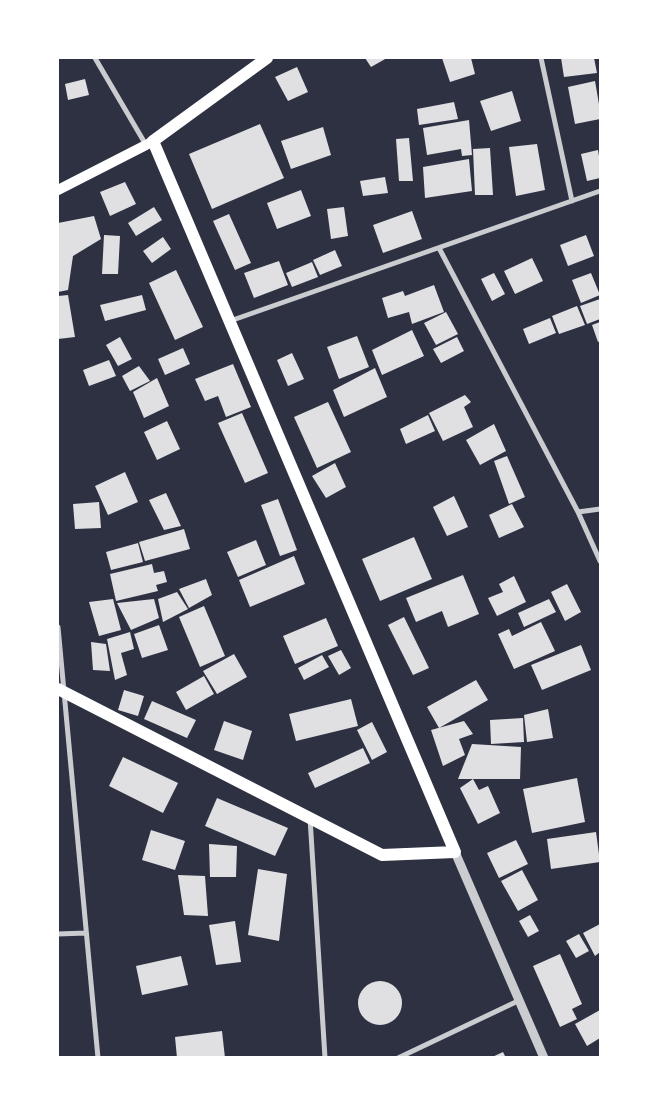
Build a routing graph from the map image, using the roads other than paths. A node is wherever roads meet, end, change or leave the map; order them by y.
1 (95, 58) edge
2 (267, 58) edge
3 (541, 58) edge
4 (150, 143) junction
5 (58, 190) edge
6 (600, 191) edge
7 (572, 201) junction
8 (439, 248) junction
9 (230, 321) junction
10 (600, 509) edge
11 (578, 512) junction
12 (600, 560) edge
13 (58, 627) edge
14 (61, 691) edge
15 (310, 818) junction
16 (455, 852) junction
17 (86, 933) junction
18 (58, 934) edge
19 (520, 1000) junction
20 (98, 1058) edge
21 (325, 1058) edge
22 (398, 1058) edge
23 (544, 1058) edge

1 - 4 street
2 - 4 main road
3 - 7 street
4 - 5 main road
4 - 9 main road
6 - 7 street
7 - 8 street
8 - 9 street
8 - 11 street
9 - 16 main road
10 - 11 street
11 - 12 street
13 - 14 street
14 - 15 main road
14 - 17 street
15 - 16 main road
15 - 21 street
16 - 19 street
17 - 18 street
17 - 20 street
19 - 22 street
19 - 23 street

